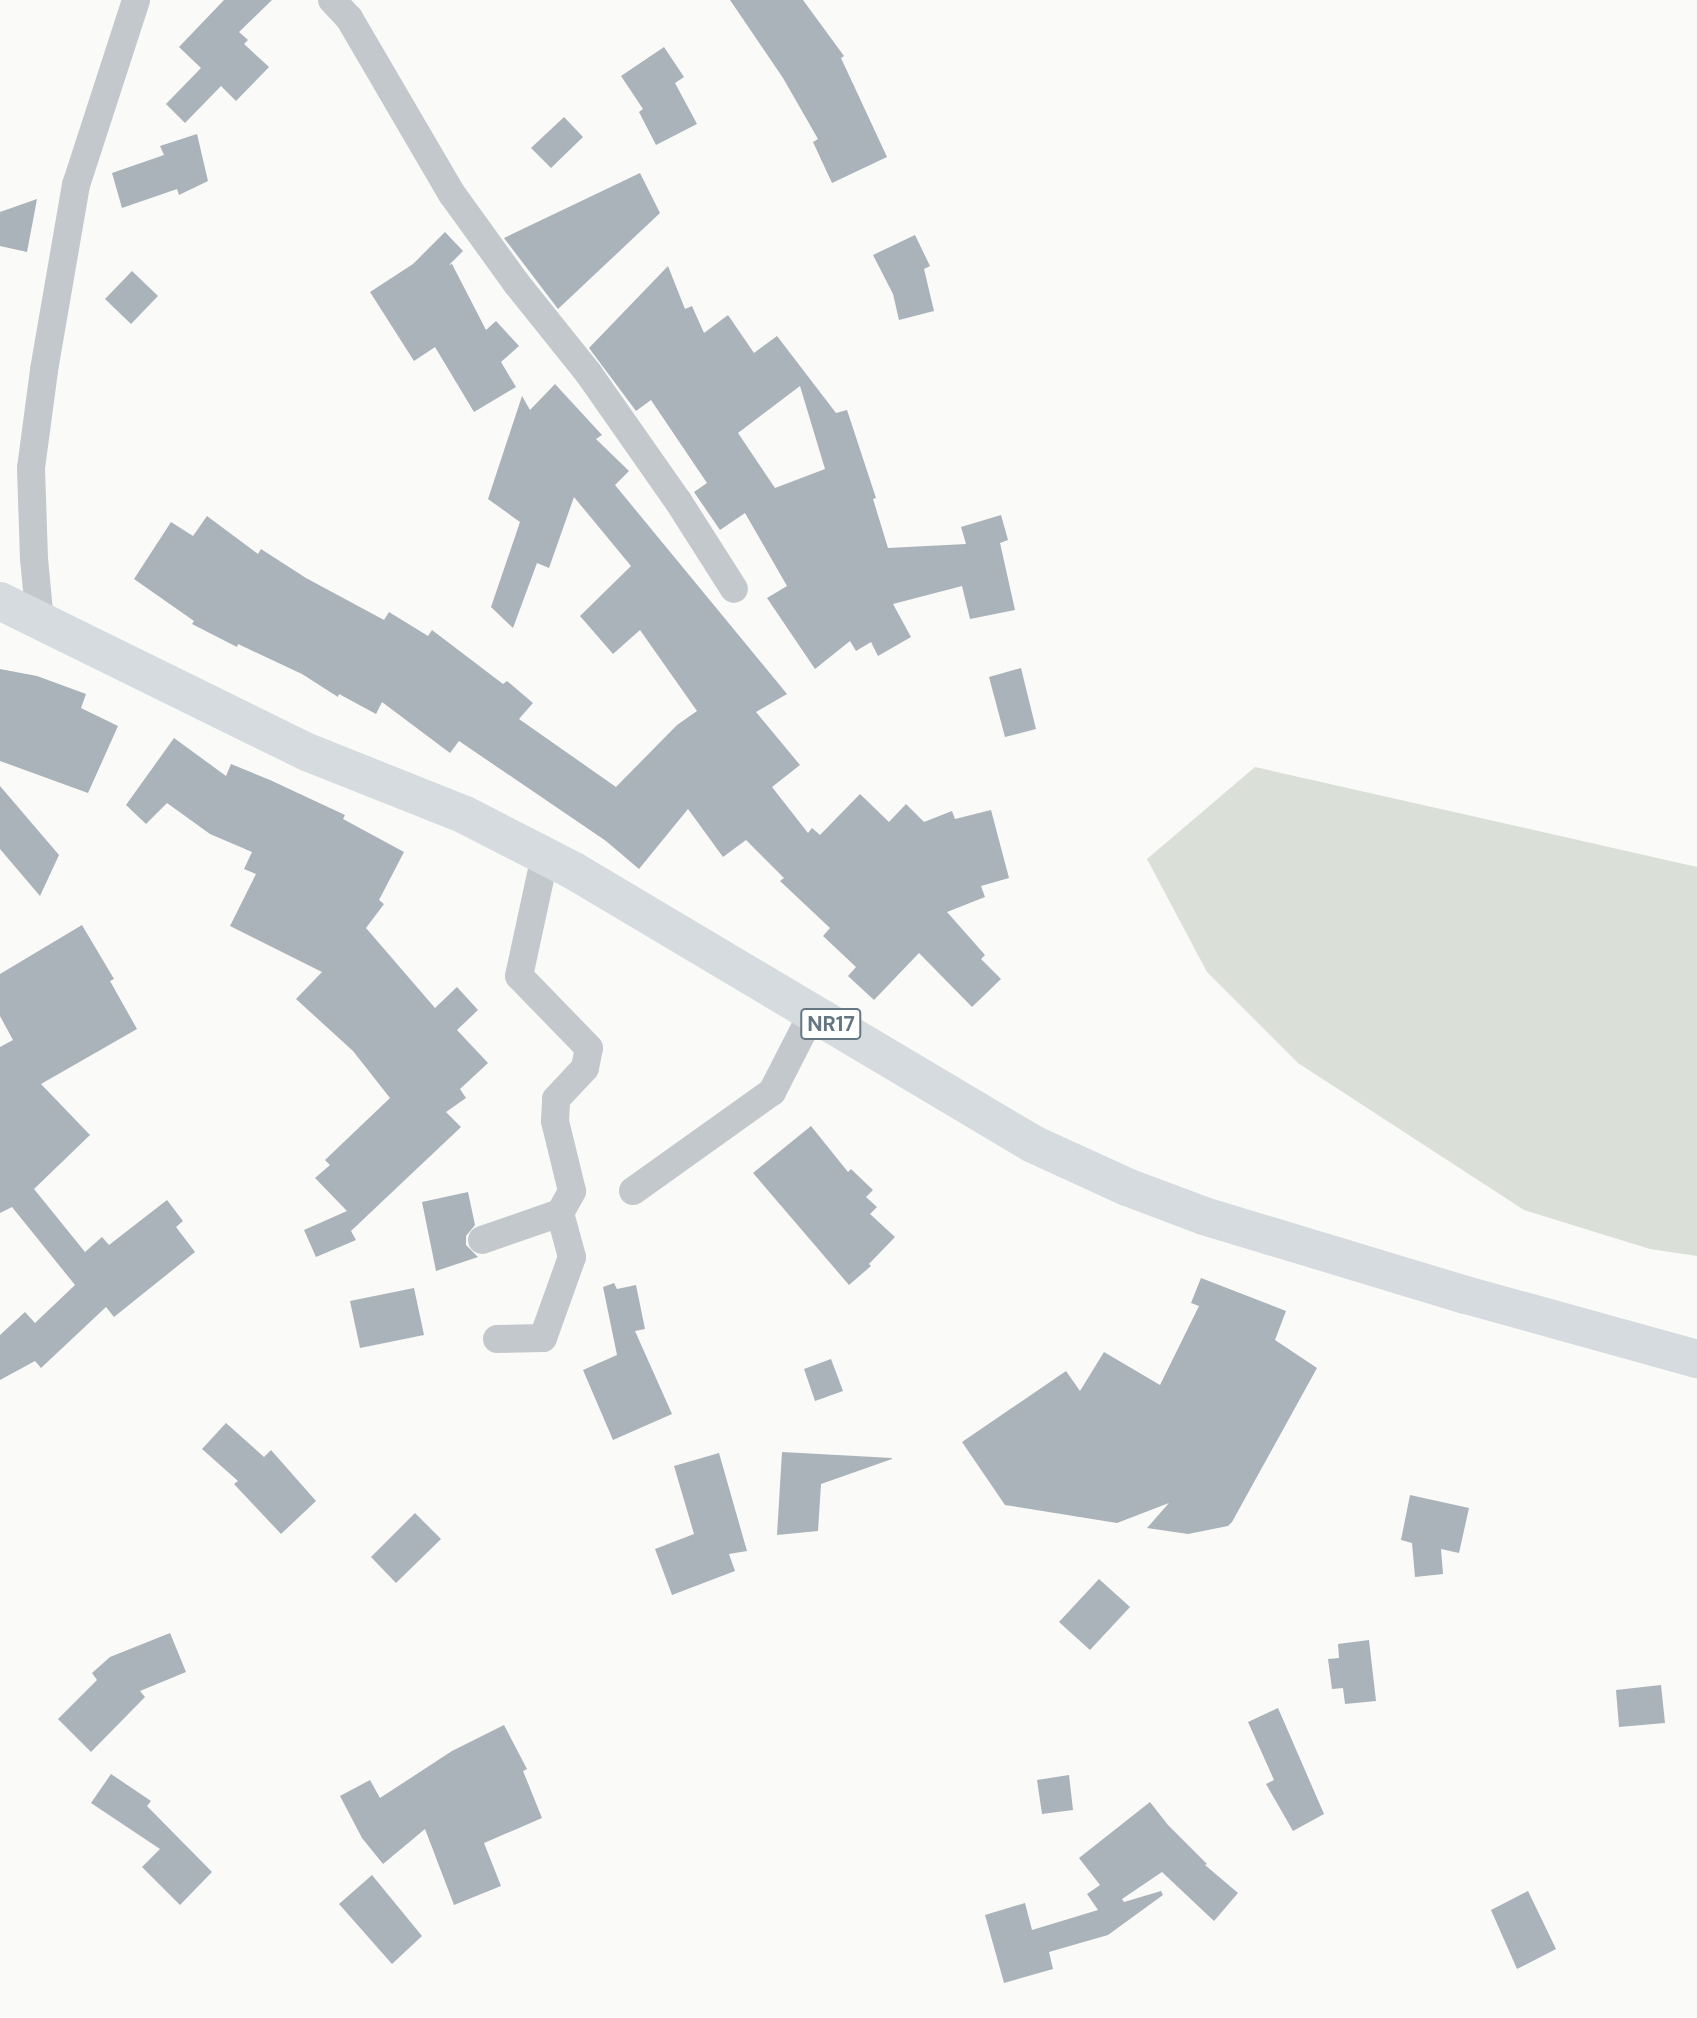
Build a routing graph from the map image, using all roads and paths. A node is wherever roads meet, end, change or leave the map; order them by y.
1 (136, 0) edge
2 (332, 0) edge
3 (734, 589) dead end
4 (0, 601) edge
5 (40, 622) junction
6 (545, 856) junction
7 (813, 1012) junction
8 (633, 1191) dead end
9 (559, 1213) junction
10 (482, 1240) dead end
11 (497, 1339) dead end
12 (1697, 1359) edge

1 - 5 street
2 - 3 street
4 - 5 main road, NR17
5 - 6 main road, NR17
6 - 7 main road, NR17
6 - 9 street
7 - 8 street
7 - 12 main road, NR17
9 - 10 street
9 - 11 street

